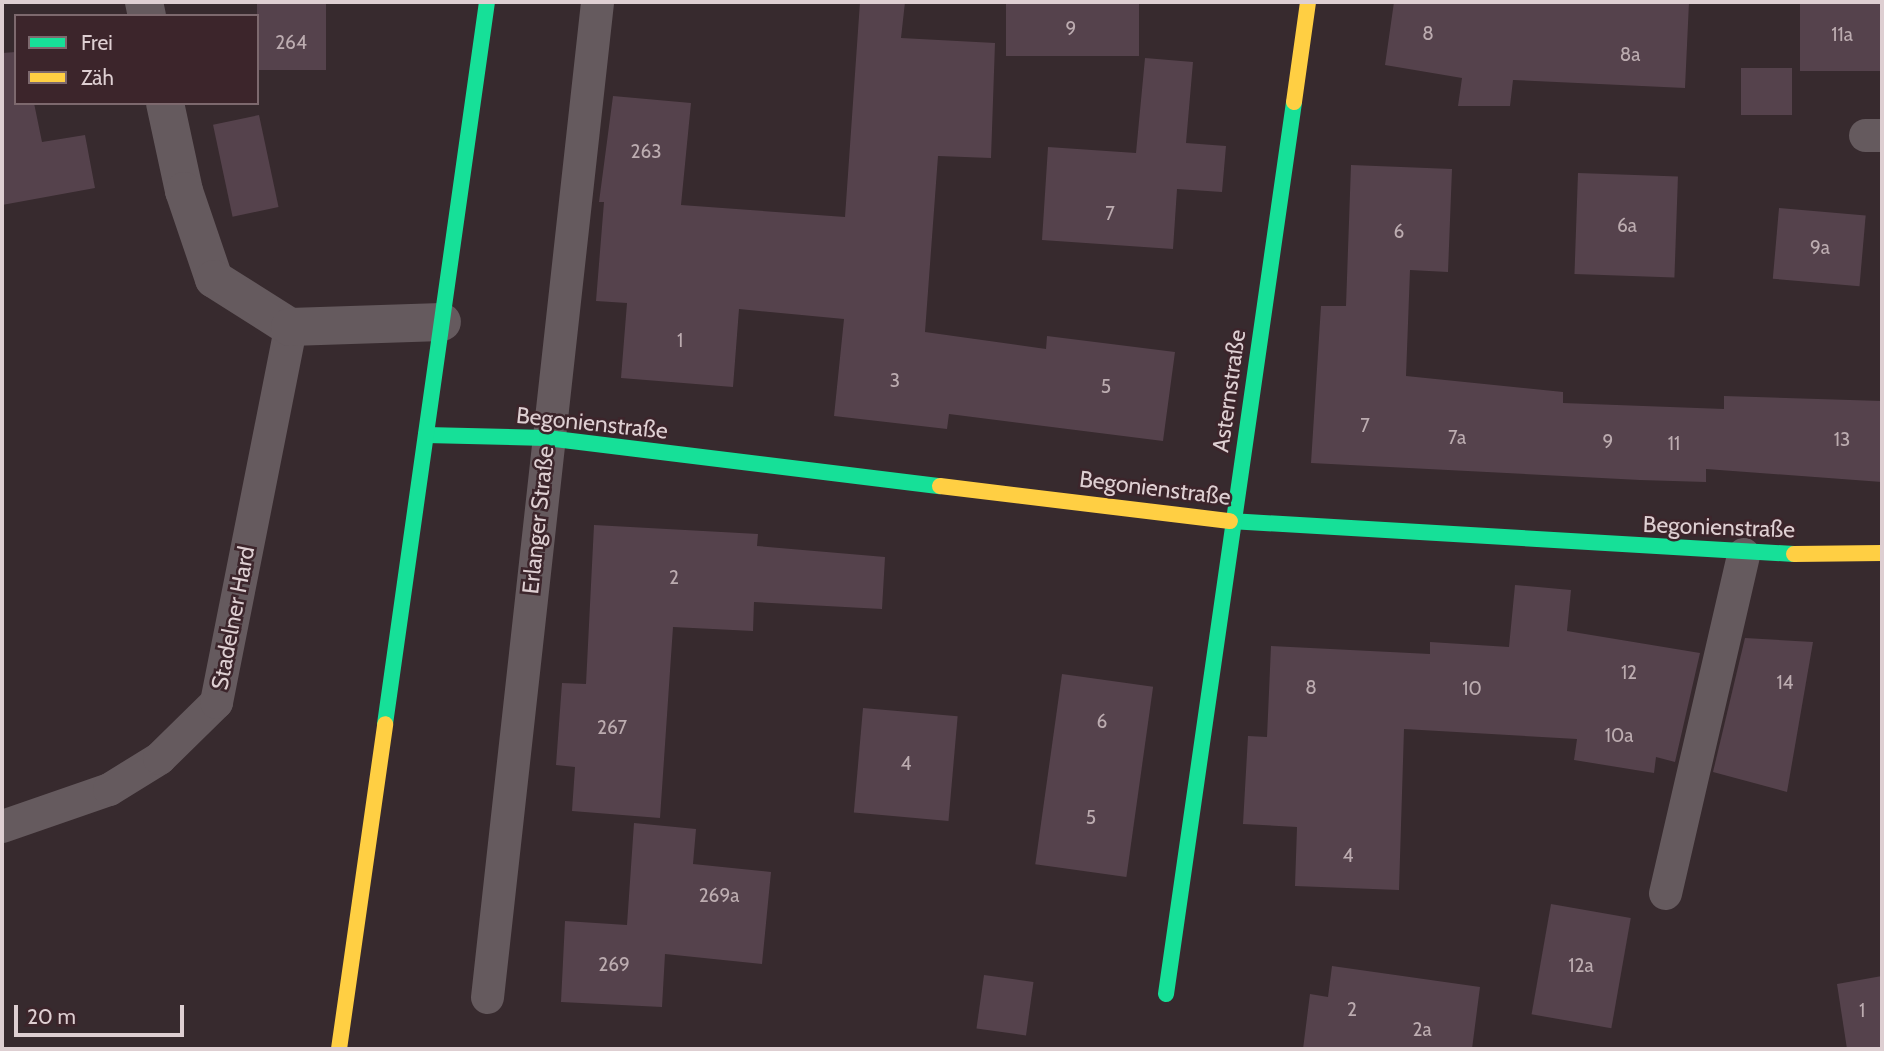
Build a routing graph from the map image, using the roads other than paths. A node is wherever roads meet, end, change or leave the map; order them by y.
1 (487, 2) edge
2 (597, 2) edge
3 (1307, 2) edge
4 (165, 105) edge
5 (442, 322) junction
6 (290, 327) junction
7 (426, 435) junction
8 (547, 438) junction
9 (1233, 521) junction
10 (1882, 553) edge
11 (1743, 554) junction
12 (2, 825) edge
13 (1665, 893) dead end
14 (1166, 994) dead end
15 (487, 997) dead end
16 (339, 1049) edge

1 - 5 street
2 - 8 lane, Erlanger Straße
3 - 9 street, Asternstraße
4 - 6 street
5 - 6 street
5 - 7 street
6 - 12 lane, Stadelner Hard
7 - 8 street, Begonienstraße
7 - 16 street
8 - 9 street, Begonienstraße
8 - 15 lane, Erlanger Straße
9 - 11 street, Begonienstraße
9 - 14 street, Asternstraße
10 - 11 street, Begonienstraße
11 - 13 lane

